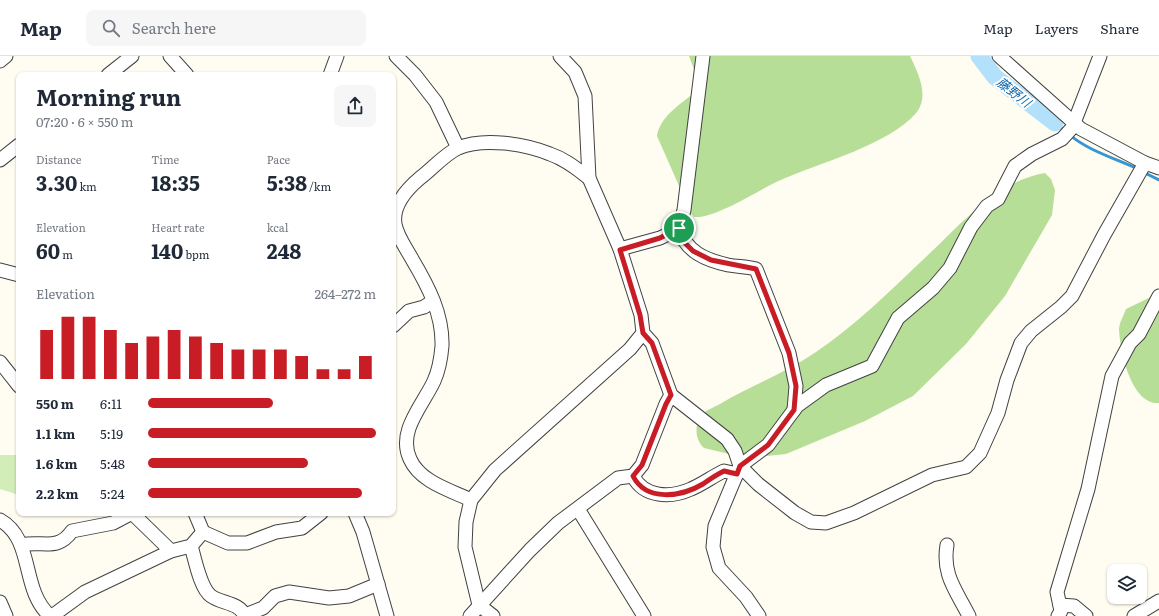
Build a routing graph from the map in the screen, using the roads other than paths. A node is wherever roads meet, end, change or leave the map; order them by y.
1 (6, 56) edge
2 (132, 56) edge
3 (170, 56) edge
4 (337, 56) edge
5 (396, 56) edge
6 (560, 56) edge
7 (703, 56) edge
8 (999, 56) edge
9 (1100, 56) edge
10 (0, 62) edge
11 (112, 72) edge
12 (184, 72) edge
13 (331, 72) edge
14 (1074, 122) junction
15 (16, 147) edge
16 (458, 148) junction
17 (0, 160) edge
18 (1145, 163) junction
19 (1159, 168) edge
20 (589, 178) junction
21 (396, 214) edge
22 (396, 228) edge
23 (679, 228) junction
24 (620, 250) junction
25 (0, 270) edge
26 (16, 274) edge
27 (1159, 296) edge
28 (433, 301) junction
29 (396, 323) edge
30 (643, 333) junction
31 (0, 362) edge
32 (16, 382) edge
33 (671, 395) junction
34 (794, 410) junction
35 (738, 470) junction
36 (633, 476) junction
37 (471, 500) junction
38 (578, 509) junction
39 (126, 516) edge
40 (135, 516) edge
41 (196, 516) edge
42 (317, 516) edge
43 (356, 516) edge
44 (0, 520) edge
45 (203, 532) junction
46 (21, 545) junction
47 (947, 545) dead end
48 (191, 546) junction
49 (171, 551) junction
50 (378, 584) junction
51 (1159, 601) edge
52 (0, 602) edge
53 (479, 605) junction
54 (1059, 611) edge
55 (245, 615) edge
56 (6, 616) edge
57 (51, 616) edge
58 (387, 616) edge
59 (470, 616) edge
60 (493, 616) edge
61 (644, 616) edge
62 (759, 616) edge
63 (969, 616) edge
64 (1086, 616) edge
65 (1134, 616) edge

1 - 10 street
2 - 11 street
3 - 12 street
4 - 13 street
5 - 16 street
6 - 20 street
7 - 23 street
8 - 14 street
9 - 14 street
14 - 18 street
14 - 34 street
15 - 17 street
16 - 20 street
16 - 21 street
18 - 19 street
18 - 35 street
20 - 24 street
22 - 28 street
23 - 24 street
23 - 34 street
24 - 30 street
25 - 26 street
27 - 54 street
28 - 29 street
28 - 37 street
30 - 33 street
30 - 37 street
31 - 32 street
33 - 35 street
33 - 36 street
34 - 35 street
35 - 36 street
35 - 62 street
36 - 38 street
37 - 53 street
38 - 53 street
38 - 61 street
39 - 46 street
40 - 49 street
41 - 45 street
42 - 45 street
43 - 50 street
44 - 46 street
45 - 48 street
46 - 57 street
47 - 63 street
48 - 49 street
48 - 55 street
49 - 57 street
50 - 55 street
50 - 58 street
51 - 65 street
52 - 56 street
53 - 59 street
53 - 60 street
54 - 64 street

